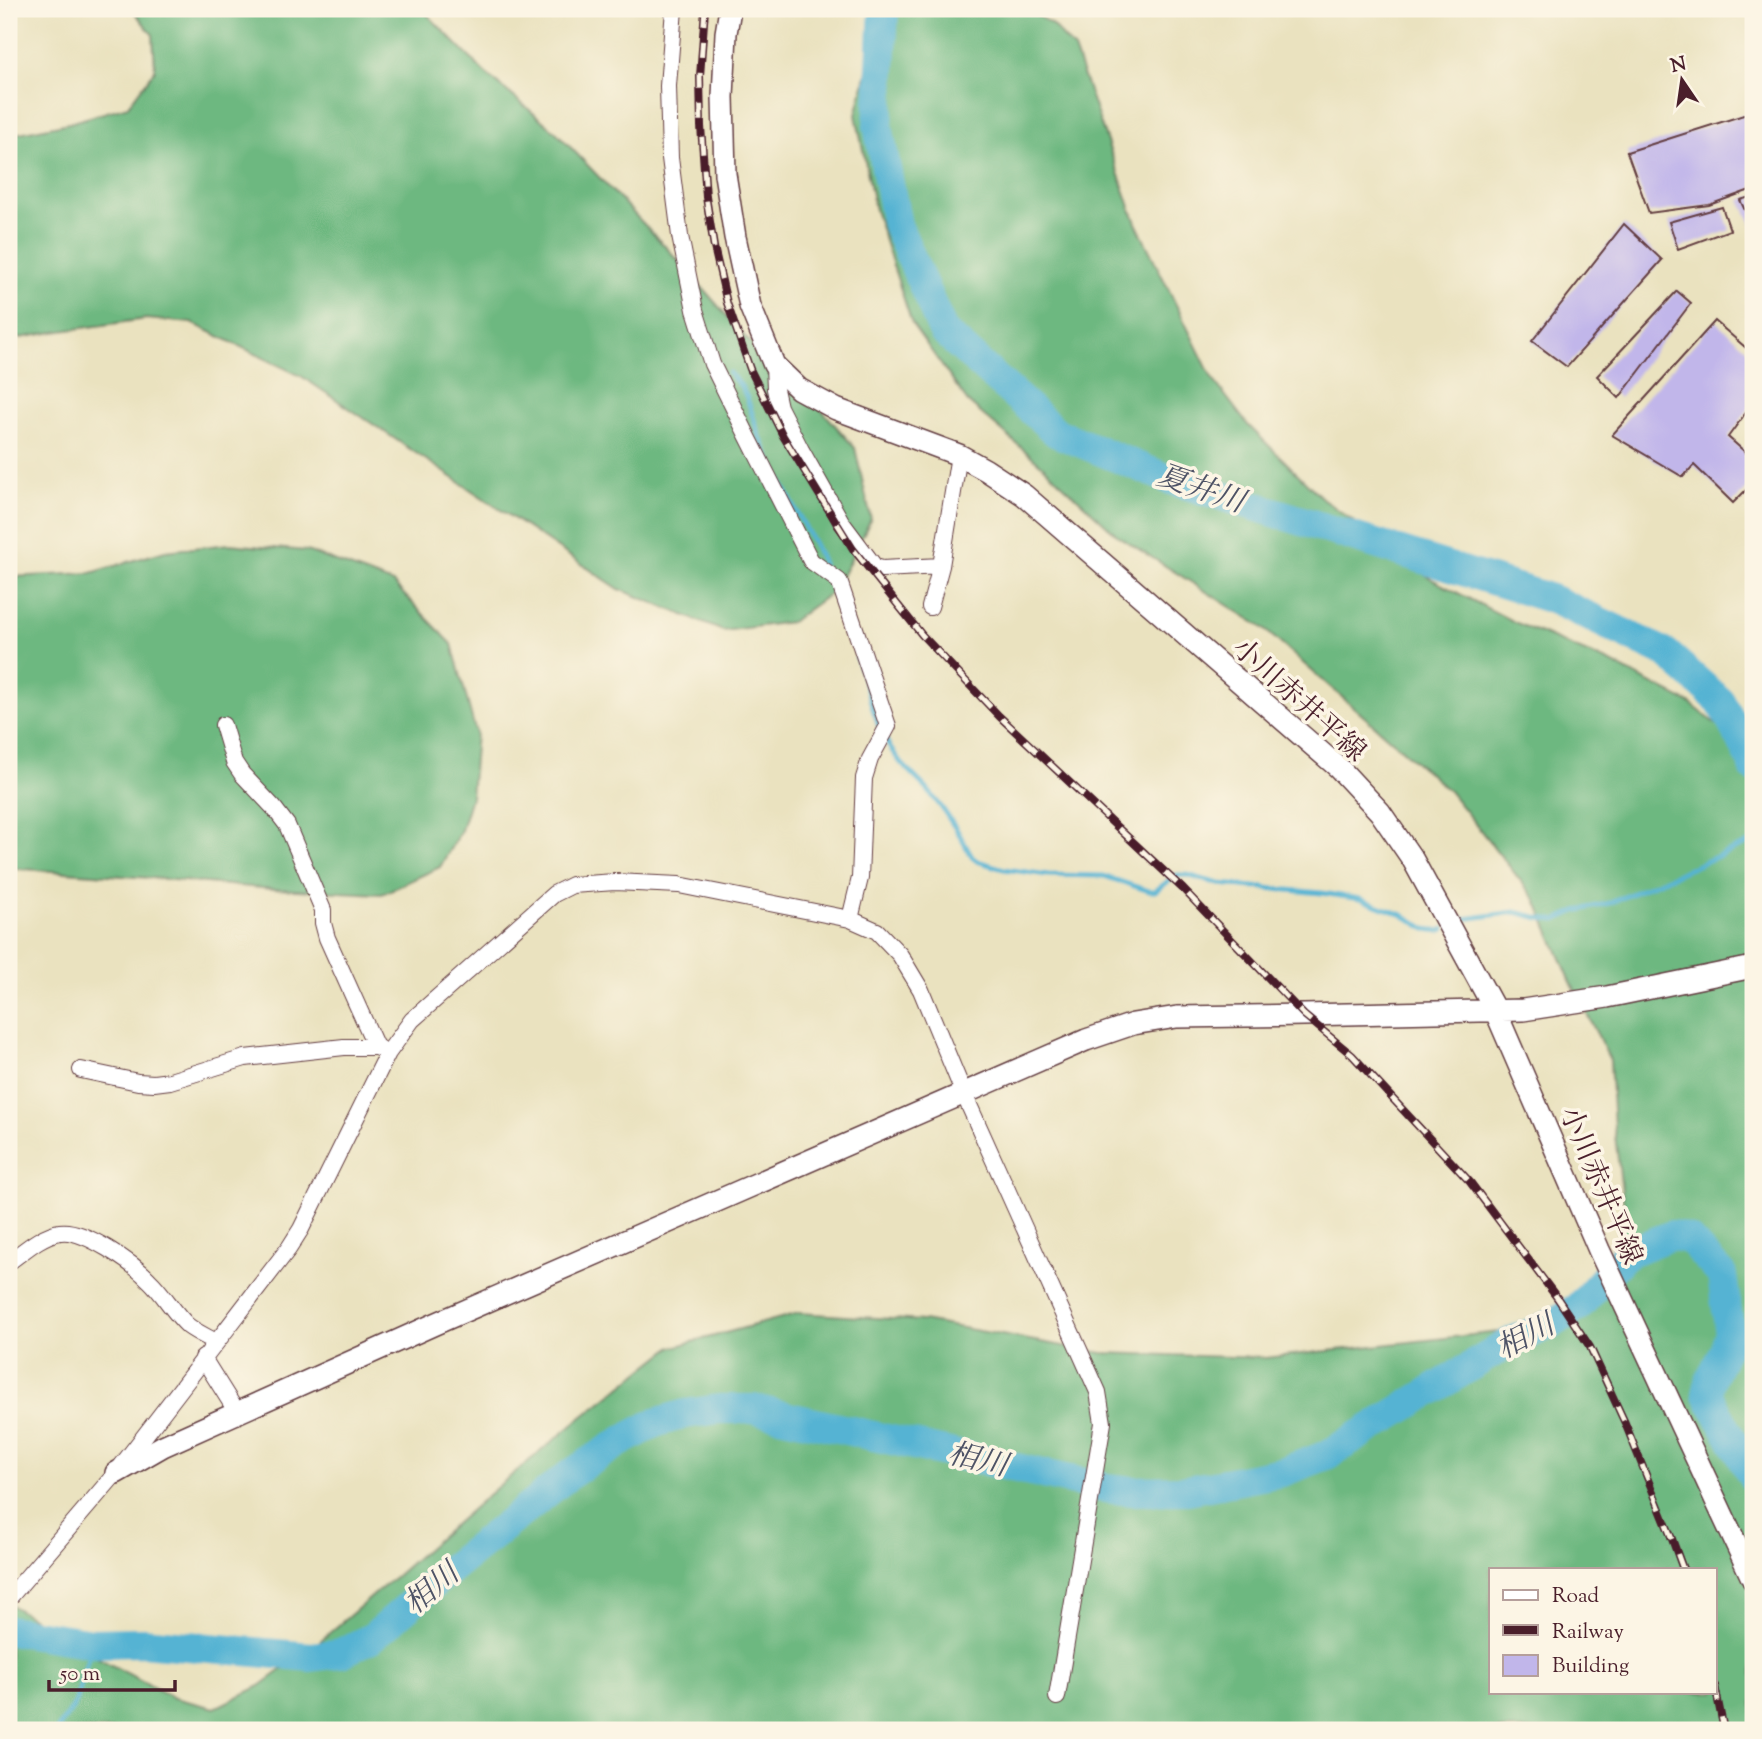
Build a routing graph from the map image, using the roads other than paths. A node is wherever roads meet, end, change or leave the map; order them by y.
1 (674, 9) edge
2 (730, 9) edge
3 (774, 365) junction
4 (959, 456) junction
5 (942, 566) junction
6 (930, 607) dead end
7 (223, 725) dead end
8 (850, 919) junction
9 (1753, 967) edge
10 (1495, 1010) junction
11 (382, 1050) junction
12 (81, 1070) dead end
13 (964, 1094) junction
14 (9, 1262) edge
15 (216, 1342) junction
16 (203, 1358) junction
17 (239, 1414) junction
18 (116, 1473) junction
19 (1753, 1580) edge
20 (9, 1598) edge
21 (1057, 1697) dead end

1 - 8 street
2 - 3 main road, 小川赤井平線
3 - 4 main road, 小川赤井平線
3 - 5 street
4 - 5 street
4 - 10 main road, 小川赤井平線
5 - 6 street
7 - 11 street
8 - 11 street
8 - 13 street
9 - 10 main road
10 - 13 main road
10 - 19 main road, 小川赤井平線
11 - 12 street
11 - 15 street
13 - 17 main road
13 - 21 street
14 - 15 street
15 - 16 street
16 - 17 street
16 - 18 street
17 - 18 main road
18 - 20 street

